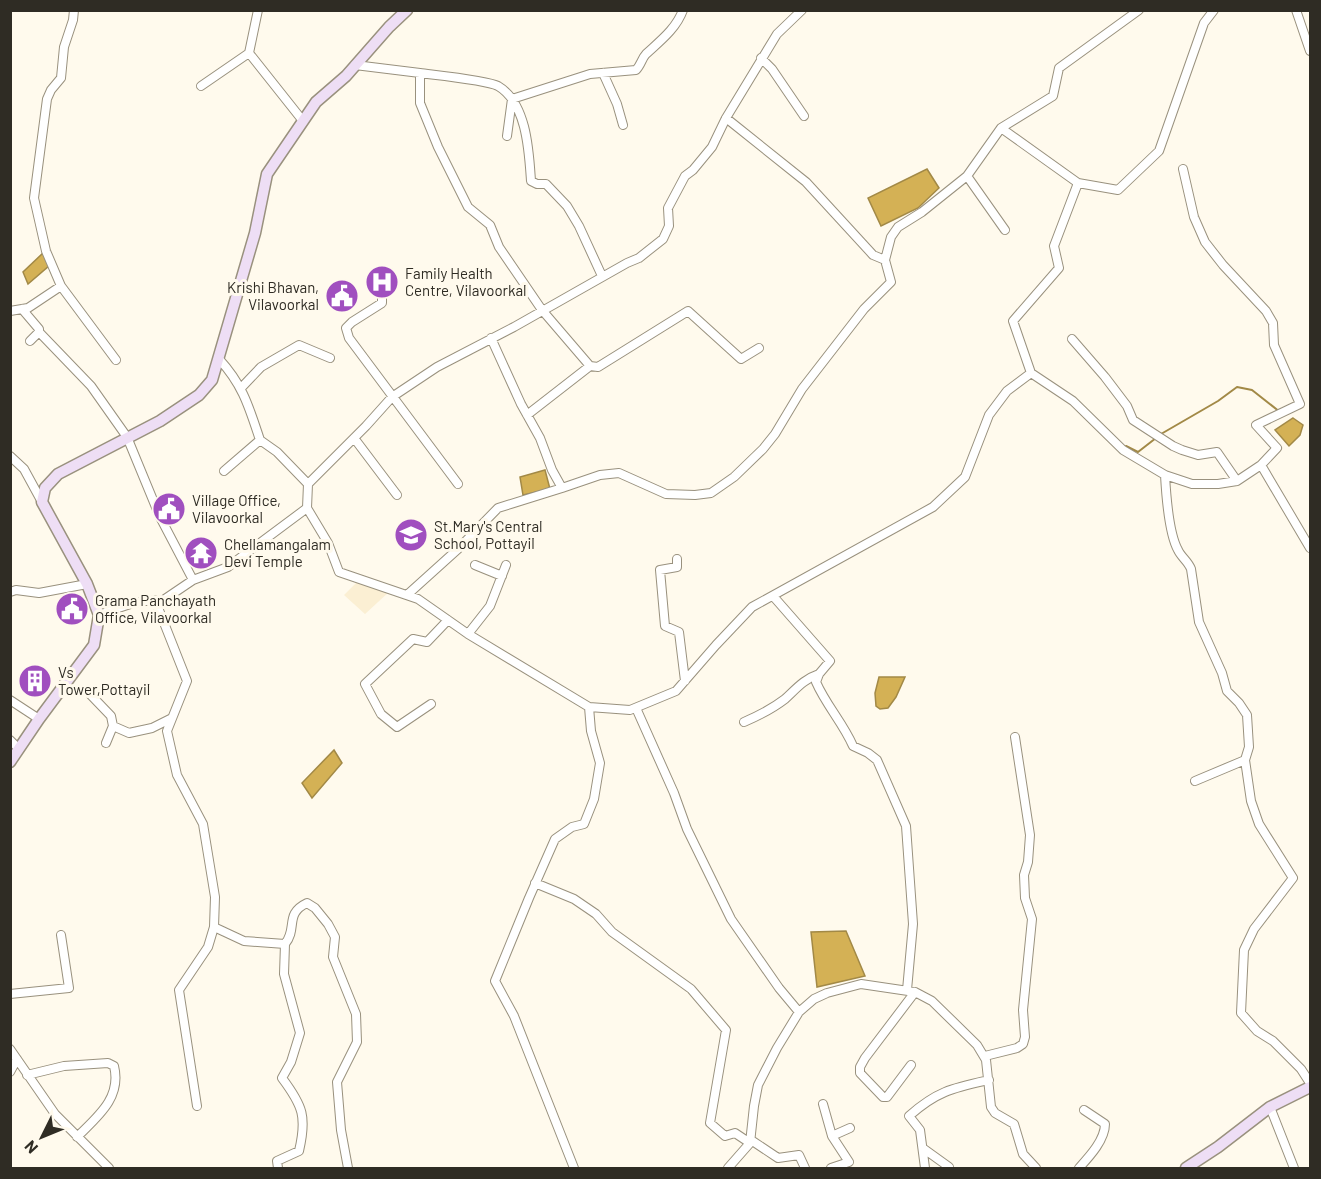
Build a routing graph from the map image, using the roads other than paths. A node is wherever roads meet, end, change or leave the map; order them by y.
1 (74, 10) edge
2 (258, 10) edge
3 (407, 10) edge
4 (683, 10) edge
5 (802, 10) edge
6 (1139, 10) edge
7 (1214, 10) edge
8 (1296, 10) edge
9 (1311, 51) edge
10 (249, 53) junction
11 (761, 58) junction
12 (355, 65) junction
13 (420, 73) junction
14 (603, 73) junction
15 (201, 86) dead end
16 (512, 99) junction
17 (804, 116) dead end
18 (726, 117) junction
19 (303, 121) junction
20 (623, 124) dead end
21 (1001, 128) junction
22 (507, 136) dead end
23 (1183, 170) dead end
24 (967, 176) junction
25 (1078, 183) junction
26 (1005, 230) dead end
27 (885, 260) junction
28 (602, 276) junction
29 (61, 286) junction
30 (382, 297) dead end
31 (22, 309) junction
32 (542, 310) junction
33 (10, 311) edge
34 (39, 332) junction
35 (491, 339) junction
36 (1072, 339) dead end
37 (30, 341) dead end
38 (759, 348) dead end
39 (219, 358) junction
40 (330, 358) dead end
41 (116, 360) dead end
42 (590, 366) junction
43 (1031, 373) junction
44 (241, 388) junction
45 (392, 397) junction
46 (527, 415) junction
47 (128, 437) junction
48 (354, 438) junction
49 (260, 440) junction
50 (10, 456) edge
51 (1261, 465) junction
52 (224, 471) dead end
53 (1165, 475) junction
54 (1237, 482) junction
55 (308, 484) junction
56 (458, 484) dead end
57 (562, 488) junction
58 (397, 495) dead end
59 (42, 502) junction
60 (307, 508) junction
61 (1311, 548) edge
62 (677, 559) dead end
63 (475, 565) dead end
64 (506, 565) dead end
65 (502, 576) junction
66 (193, 580) junction
67 (87, 584) junction
68 (10, 592) edge
69 (407, 595) junction
70 (773, 596) junction
71 (155, 600) junction
72 (99, 615) junction
73 (448, 620) junction
74 (468, 634) junction
75 (819, 674) junction
76 (685, 681) junction
77 (86, 690) dead end
78 (10, 700) edge
79 (431, 704) dead end
80 (589, 707) junction
81 (636, 708) junction
82 (172, 718) junction
83 (39, 719) junction
84 (744, 722) dead end
85 (113, 726) junction
86 (1015, 737) dead end
87 (10, 740) edge
88 (106, 743) dead end
89 (19, 748) junction
90 (1245, 760) junction
91 (10, 762) edge
92 (1195, 781) dead end
93 (535, 883) junction
94 (214, 927) junction
95 (61, 934) dead end
96 (285, 944) junction
97 (911, 991) junction
98 (10, 994) edge
99 (799, 1012) junction
100 (13, 1054) edge
101 (985, 1056) junction
102 (911, 1065) dead end
103 (10, 1072) edge
104 (27, 1075) junction
105 (989, 1080) junction
106 (1311, 1085) edge
107 (823, 1104) dead end
108 (197, 1106) dead end
109 (1269, 1107) junction
110 (1084, 1110) dead end
111 (850, 1128) dead end
112 (832, 1136) junction
113 (77, 1137) junction
114 (750, 1142) junction
115 (924, 1149) junction
116 (852, 1165) edge
117 (949, 1167) dead end
118 (109, 1168) edge
119 (278, 1168) edge
120 (348, 1168) edge
121 (574, 1168) edge
122 (728, 1168) edge
123 (805, 1168) edge
124 (831, 1168) edge
125 (925, 1168) edge
126 (1036, 1168) edge
127 (1080, 1168) edge
128 (1186, 1168) edge
129 (1294, 1168) edge

1 - 29 street
2 - 10 street
3 - 12 street
4 - 14 street
5 - 11 street
6 - 21 street
7 - 25 street
8 - 9 street
10 - 15 street
10 - 19 street
11 - 17 street
11 - 18 street
12 - 13 street
12 - 19 street
13 - 16 street
13 - 32 street
14 - 16 street
14 - 20 street
16 - 22 street
16 - 28 street
18 - 27 street
18 - 28 street
19 - 39 street
21 - 24 street
21 - 25 street
23 - 51 street
24 - 26 street
24 - 27 street
25 - 43 street
27 - 57 street
28 - 32 street
29 - 31 street
29 - 41 street
30 - 45 street
31 - 33 street
31 - 34 street
32 - 35 street
32 - 42 street
34 - 37 street
34 - 47 street
35 - 45 street
35 - 46 street
36 - 54 street
38 - 42 street
39 - 44 street
39 - 47 street
40 - 44 street
42 - 46 street
43 - 53 street
43 - 70 street
44 - 49 street
45 - 48 street
45 - 56 street
46 - 57 street
47 - 59 street
47 - 66 street
48 - 55 street
48 - 58 street
49 - 52 street
49 - 55 street
50 - 59 street
51 - 54 street
51 - 61 street
53 - 54 street
53 - 90 street
55 - 60 street
57 - 69 street
59 - 67 street
60 - 66 street
60 - 69 street
62 - 76 street
63 - 65 street
64 - 65 street
65 - 74 street
66 - 71 street
67 - 68 street
67 - 72 street
69 - 73 street
70 - 75 street
70 - 76 street
71 - 72 street
71 - 82 street
72 - 83 street
73 - 74 street
73 - 79 street
74 - 80 street
75 - 84 street
75 - 97 street
76 - 81 street
77 - 85 street
78 - 83 street
80 - 81 street
80 - 93 street
81 - 99 street
82 - 85 street
82 - 94 street
83 - 89 street
85 - 88 street
86 - 101 street
87 - 89 street
89 - 91 street
90 - 92 street
90 - 106 street
93 - 114 street
93 - 121 street
94 - 96 street
94 - 108 street
95 - 98 street
96 - 119 street
96 - 120 street
97 - 99 street
97 - 101 street
97 - 102 street
99 - 114 street
100 - 103 street
100 - 104 street
101 - 105 street
104 - 113 street
104 - 113 street
105 - 115 street
105 - 126 street
106 - 109 street
107 - 112 street
109 - 128 street
109 - 129 street
110 - 127 street
111 - 112 street
112 - 116 street
113 - 118 street
114 - 122 street
114 - 123 street
115 - 117 street
115 - 125 street
116 - 124 street

